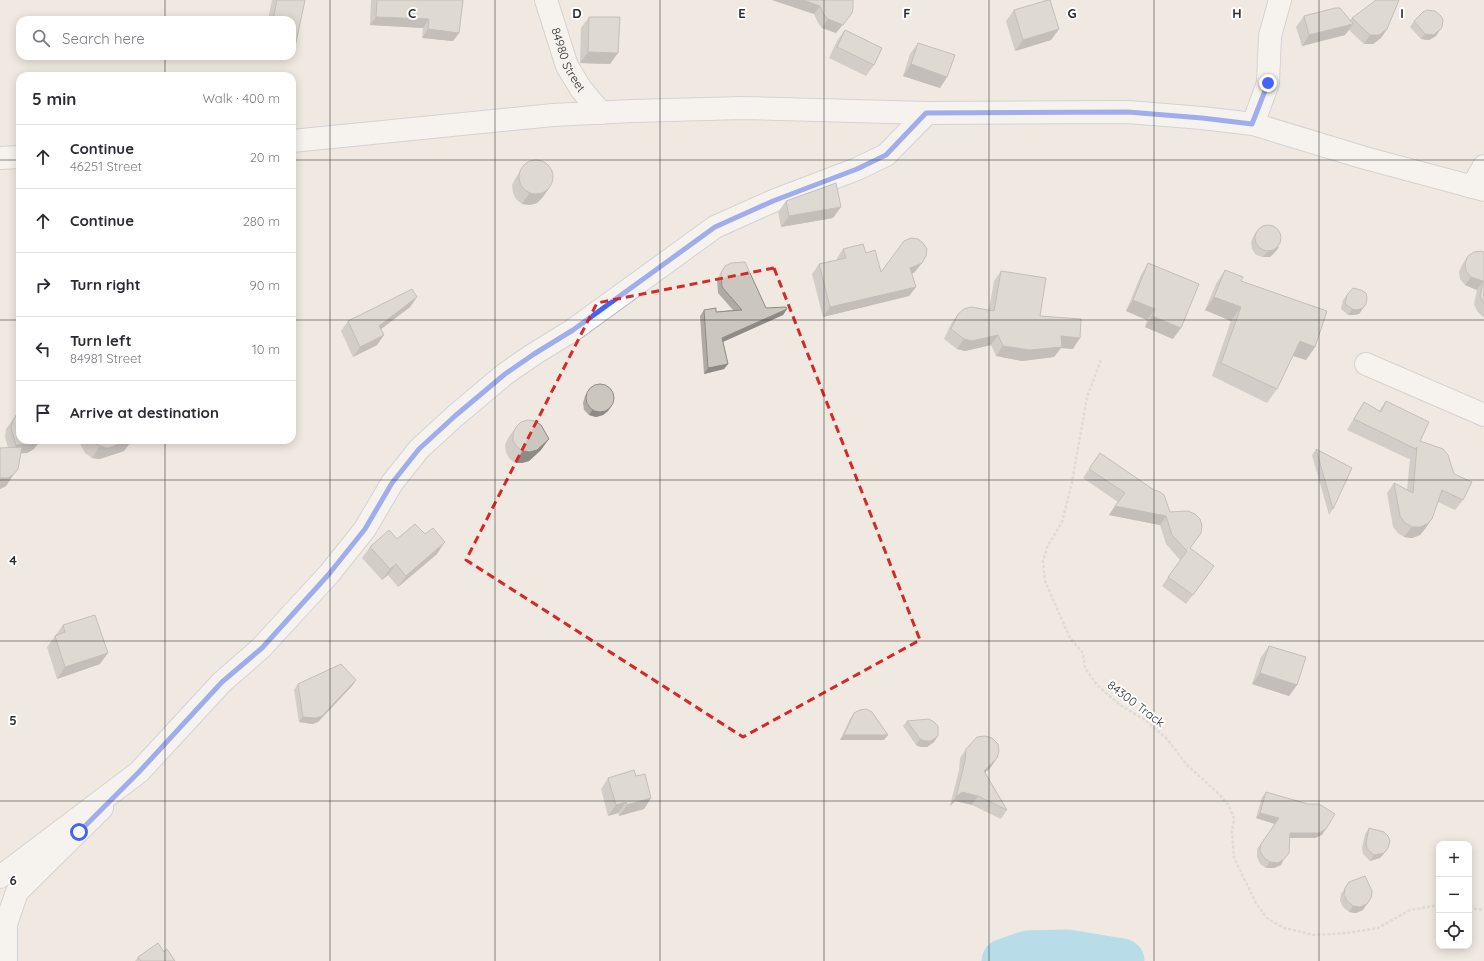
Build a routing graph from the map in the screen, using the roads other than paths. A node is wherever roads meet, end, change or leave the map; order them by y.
1 (546, 0) edge
2 (1280, 0) edge
3 (601, 113) junction
4 (926, 113) junction
5 (1252, 124) junction
6 (296, 141) edge
7 (16, 157) edge
8 (0, 158) edge
9 (1484, 166) edge
10 (1478, 188) edge
11 (1366, 364) dead end
12 (1484, 415) edge
13 (139, 772) junction
14 (0, 877) edge
15 (4, 960) edge

1 - 3 street, 84980 Street
2 - 5 street
3 - 4 street
3 - 6 street
4 - 5 street
4 - 13 street
5 - 10 street
7 - 8 street
9 - 10 street
11 - 12 street
13 - 14 street
13 - 15 street

